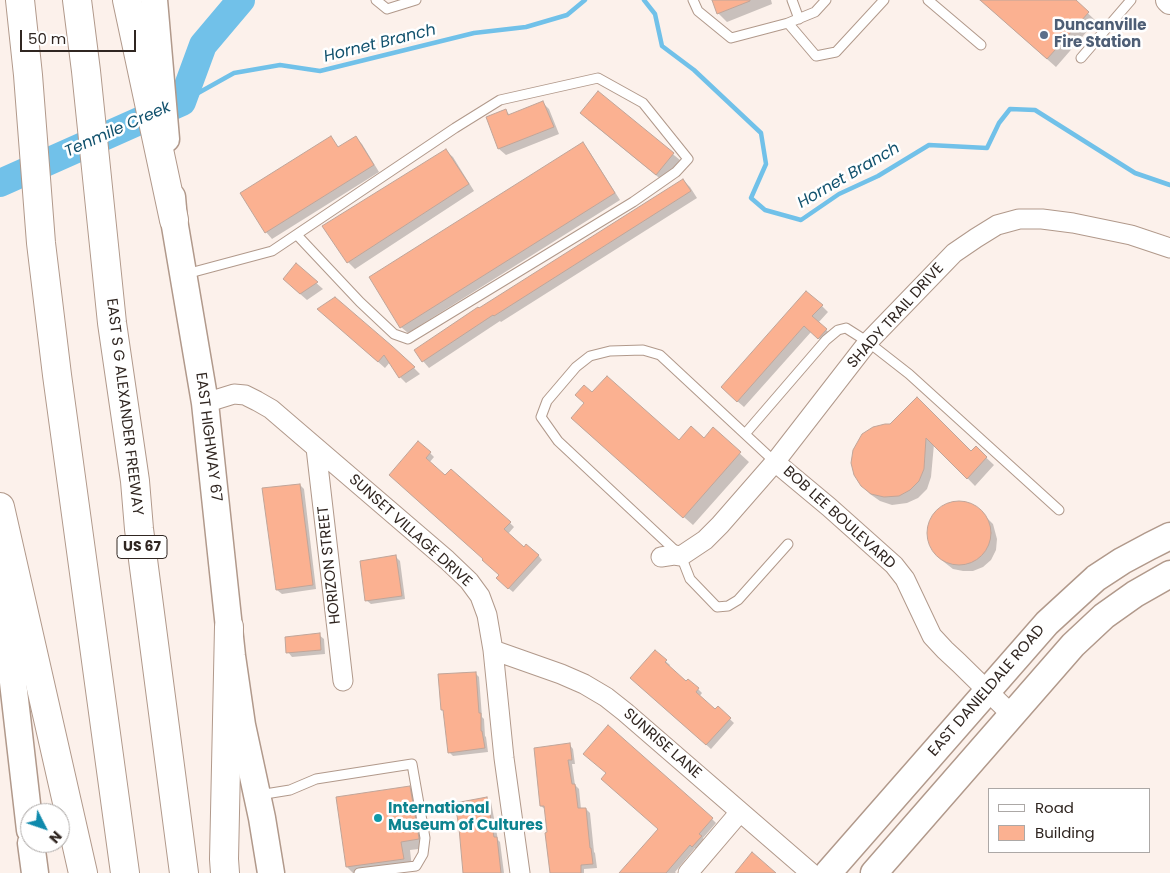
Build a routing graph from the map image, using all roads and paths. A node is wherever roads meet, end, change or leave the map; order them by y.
1 (20, 0) edge
2 (77, 0) edge
3 (136, 0) edge
4 (376, 0) edge
5 (416, 0) edge
6 (693, 0) edge
7 (792, 0) edge
8 (826, 0) edge
9 (884, 0) edge
10 (928, 0) edge
11 (1131, 0) edge
12 (799, 19) junction
13 (788, 23) junction
14 (981, 45) dead end
15 (1081, 58) dead end
16 (174, 220) joint
17 (297, 234) junction
18 (1170, 248) edge
19 (183, 275) junction
20 (868, 342) junction
21 (205, 403) junction
22 (745, 434) junction
23 (316, 448) junction
24 (775, 462) junction
25 (0, 507) edge
26 (1059, 510) dead end
27 (1170, 536) edge
28 (788, 544) dead end
29 (681, 556) junction
30 (661, 557) dead end
31 (0, 569) edge
32 (1170, 574) edge
33 (229, 627) junction
34 (4, 645) edge
35 (493, 650) junction
36 (343, 681) dead end
37 (988, 691) junction
38 (1012, 715) junction
39 (257, 796) junction
40 (26, 803) edge
41 (740, 812) junction
42 (33, 853) edge
43 (35, 873) edge
44 (83, 873) edge
45 (125, 873) edge
46 (184, 873) edge
47 (226, 873) edge
48 (272, 873) edge
49 (359, 873) edge
50 (520, 873) edge
51 (688, 873) edge
52 (811, 873) edge
53 (828, 873) edge
54 (874, 873) edge

1 - 45 highway
2 - 46 highway, EAST S G ALEXANDER FREEWAY / US 67
3 - 16 highway
4 - 5 lane
6 - 13 lane
7 - 12 lane
8 - 12 lane
9 - 13 lane
10 - 14 lane
11 - 15 lane
12 - 13 lane
16 - 19 main road, EAST HIGHWAY 67
17 - 17 lane
17 - 19 lane
18 - 20 street, SHADY TRAIL DRIVE
19 - 21 main road, EAST HIGHWAY 67
20 - 22 lane
20 - 24 street, SHADY TRAIL DRIVE
20 - 26 lane
21 - 23 street, SUNSET VILLAGE DRIVE
21 - 33 main road, EAST HIGHWAY 67
22 - 24 lane
22 - 29 lane
23 - 35 street, SUNSET VILLAGE DRIVE
23 - 36 street, HORIZON STREET
24 - 29 street, SHADY TRAIL DRIVE
24 - 37 street, BOB LEE BOULEVARD
25 - 44 highway
27 - 37 main road, EAST DANIELDALE ROAD
28 - 29 lane
29 - 30 street
31 - 34 main road
32 - 38 main road
33 - 39 main road, EAST HIGHWAY 67
33 - 47 highway
34 - 40 main road
35 - 41 street, SUNRISE LANE
35 - 50 street, SUNSET VILLAGE DRIVE
37 - 38 street, BOB LEE BOULEVARD
37 - 53 main road, EAST DANIELDALE ROAD
38 - 54 main road
39 - 48 main road, EAST HIGHWAY 67
39 - 49 lane
41 - 51 street
41 - 52 street, SUNRISE LANE
42 - 43 main road

